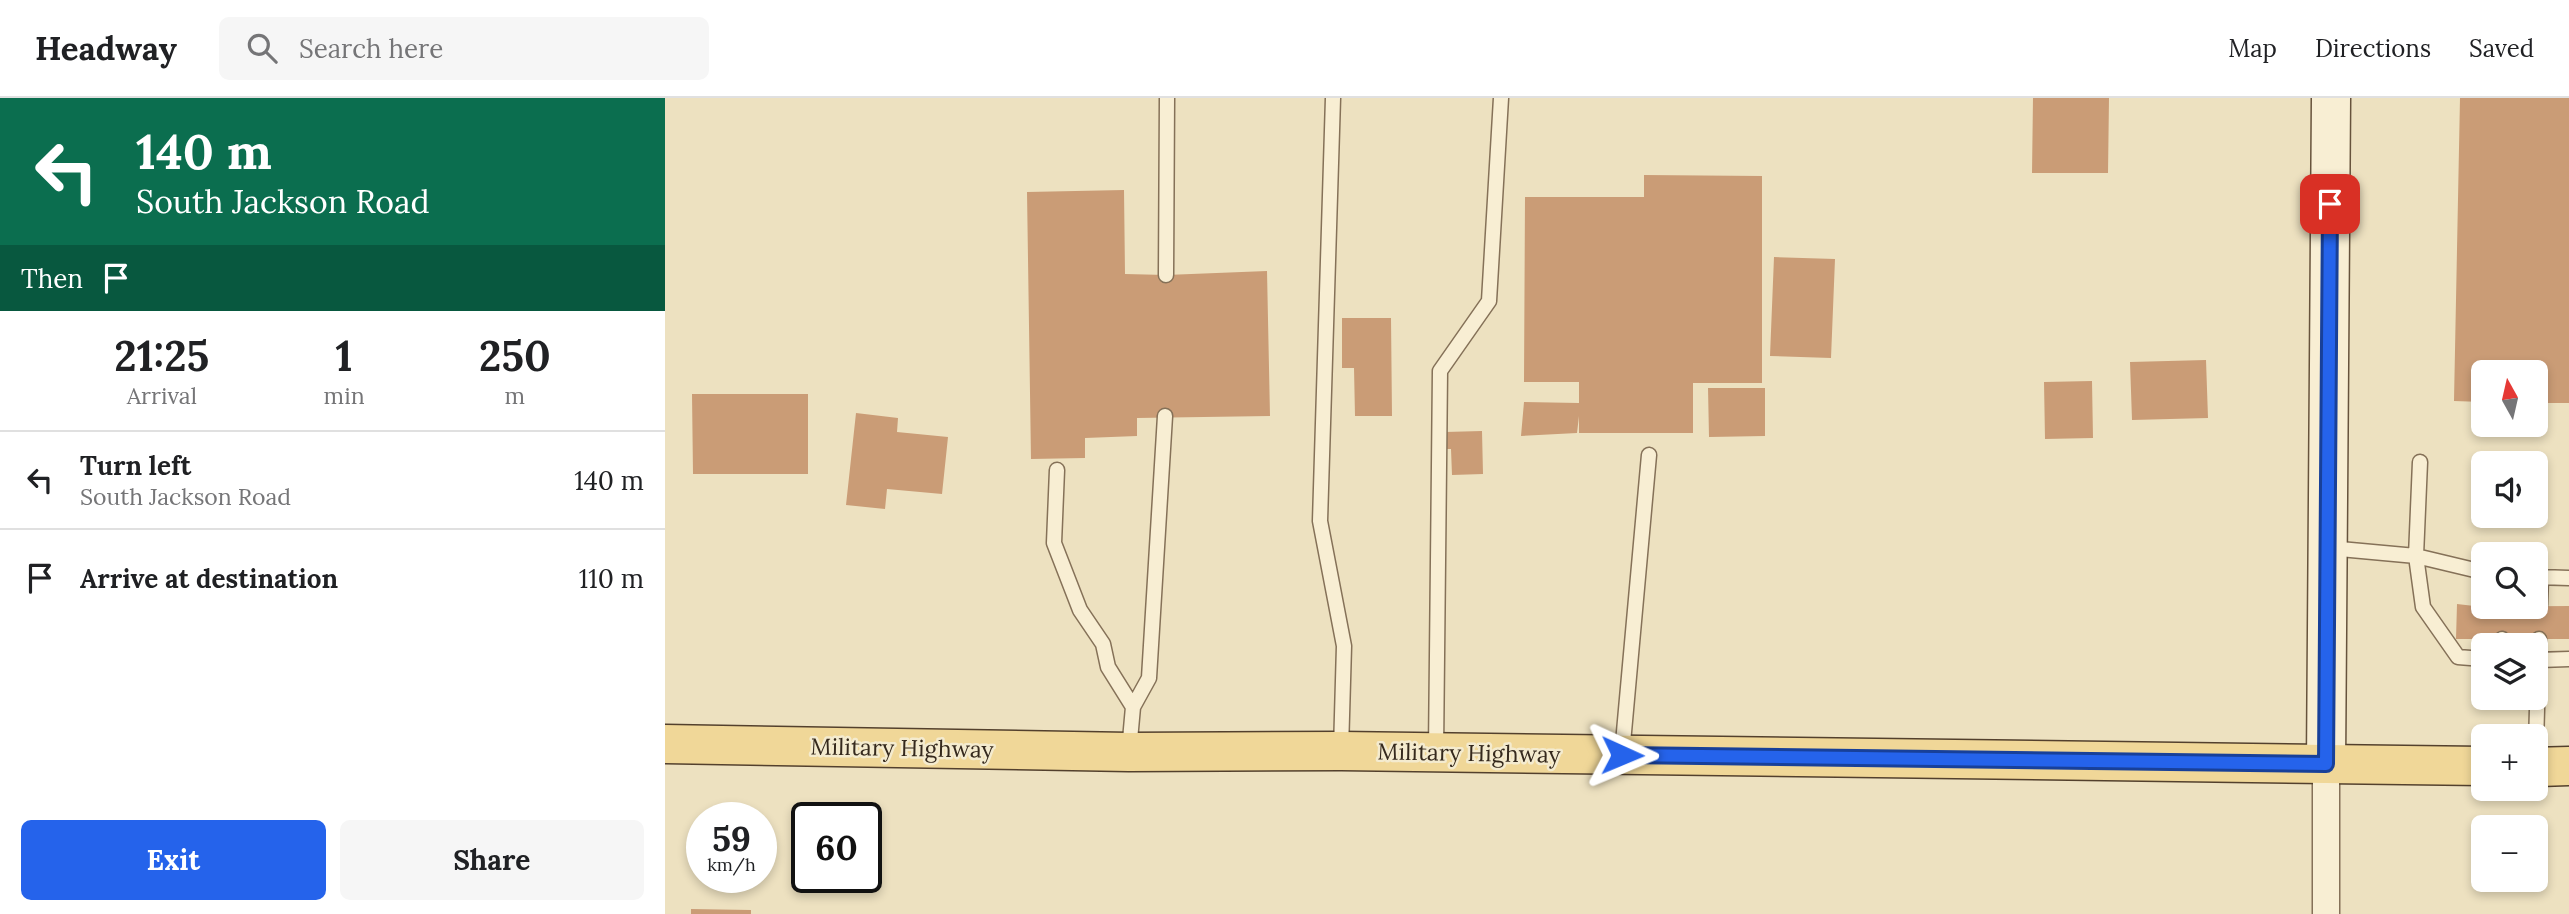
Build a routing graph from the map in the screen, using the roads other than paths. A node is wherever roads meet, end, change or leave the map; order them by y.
1 (1167, 98) edge
2 (1333, 98) edge
3 (1501, 98) edge
4 (2331, 98) edge
5 (1166, 275) dead end
6 (1165, 416) dead end
7 (1649, 455) dead end
8 (2420, 461) dead end
9 (1057, 470) dead end
10 (2327, 548) junction
11 (2416, 556) junction
12 (2471, 569) edge
13 (2548, 577) edge
14 (2569, 578) edge
15 (2471, 658) edge
16 (2569, 659) edge
17 (2548, 660) edge
18 (1133, 707) junction
19 (665, 744) edge
20 (1341, 751) junction
21 (1129, 752) junction
22 (1436, 753) junction
23 (1622, 755) junction
24 (2326, 764) junction
25 (2471, 766) edge
26 (2569, 766) edge
27 (2548, 767) edge
28 (2326, 914) edge

1 - 5 lane
2 - 20 lane
3 - 22 lane
4 - 10 main road
6 - 18 lane
7 - 23 lane
8 - 11 lane
9 - 18 lane
10 - 11 lane
10 - 24 main road
11 - 12 lane
11 - 15 lane
13 - 14 lane
16 - 17 lane
18 - 21 lane
19 - 21 main road, Military Highway
20 - 21 main road, Military Highway
20 - 22 main road, Military Highway
22 - 23 main road, Military Highway
23 - 24 main road, Military Highway
24 - 25 main road, Military Highway
24 - 28 street
26 - 27 main road

